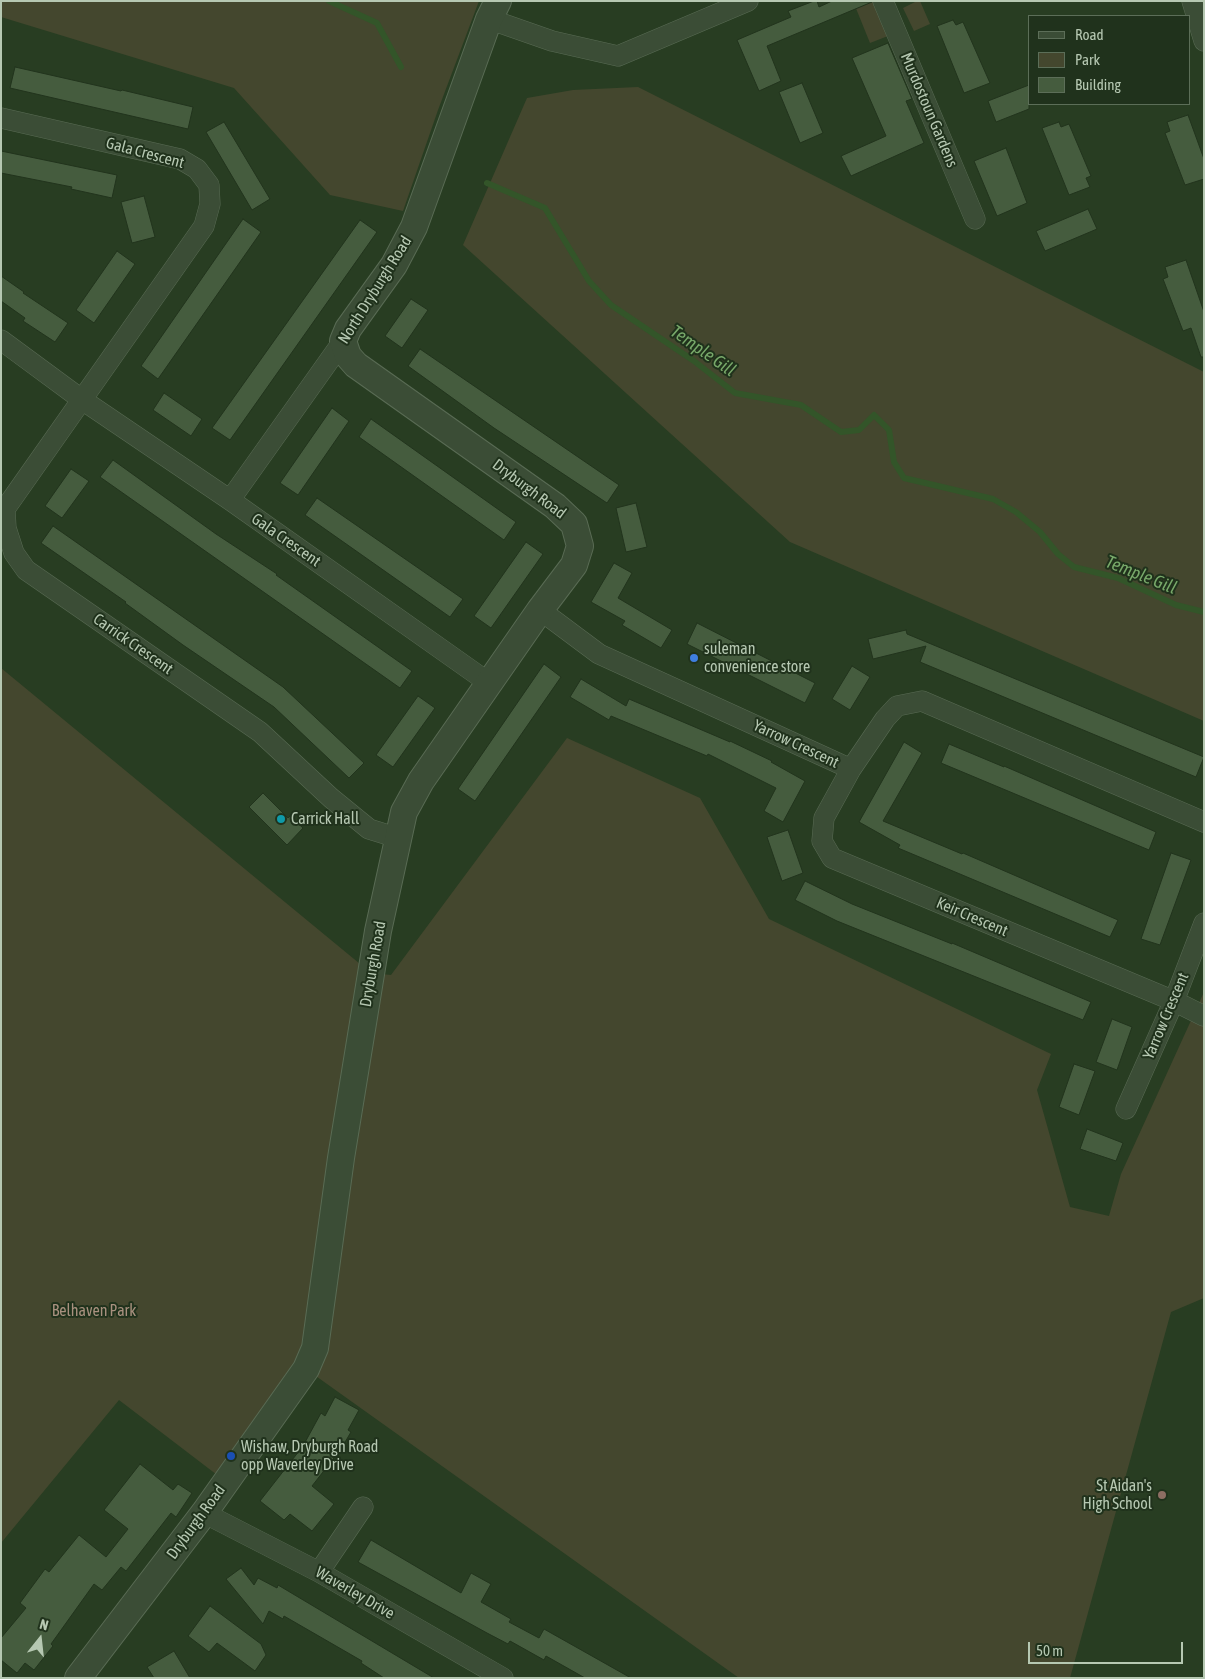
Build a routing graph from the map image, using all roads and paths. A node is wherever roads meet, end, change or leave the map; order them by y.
1 (748, 1) edge
2 (883, 1) edge
3 (1192, 1) edge
4 (494, 10) edge
5 (1204, 41) edge
6 (1, 118) edge
7 (975, 219) dead end
8 (1, 340) edge
9 (343, 341) junction
10 (81, 399) junction
11 (230, 500) junction
12 (540, 610) junction
13 (489, 683) junction
14 (851, 768) junction
15 (1204, 822) edge
16 (398, 838) junction
17 (1204, 923) edge
18 (1174, 1001) junction
19 (1204, 1016) edge
20 (1126, 1109) dead end
21 (363, 1507) dead end
22 (204, 1513) junction
23 (319, 1572) junction
24 (78, 1678) edge
25 (503, 1678) edge

1 - 4 street
2 - 7 street, Murdostoun Gardens
3 - 5 street
4 - 9 street, North Dryburgh Road
6 - 10 street, Gala Crescent
8 - 10 street, Gala Crescent
9 - 11 street, North Dryburgh Road
9 - 12 street, Dryburgh Road
10 - 11 street, Gala Crescent
10 - 16 street, Carrick Crescent
11 - 13 street, Gala Crescent
12 - 13 street, Dryburgh Road
12 - 14 street, Yarrow Crescent
13 - 16 street, Dryburgh Road
14 - 15 street, Yarrow Crescent
14 - 18 street, Keir Crescent
16 - 22 street, Dryburgh Road
17 - 18 street, Yarrow Crescent
18 - 19 street, Keir Crescent
18 - 20 street, Yarrow Crescent
21 - 23 street
22 - 23 street, Waverley Drive
22 - 24 street, Dryburgh Road
23 - 25 street, Waverley Drive

